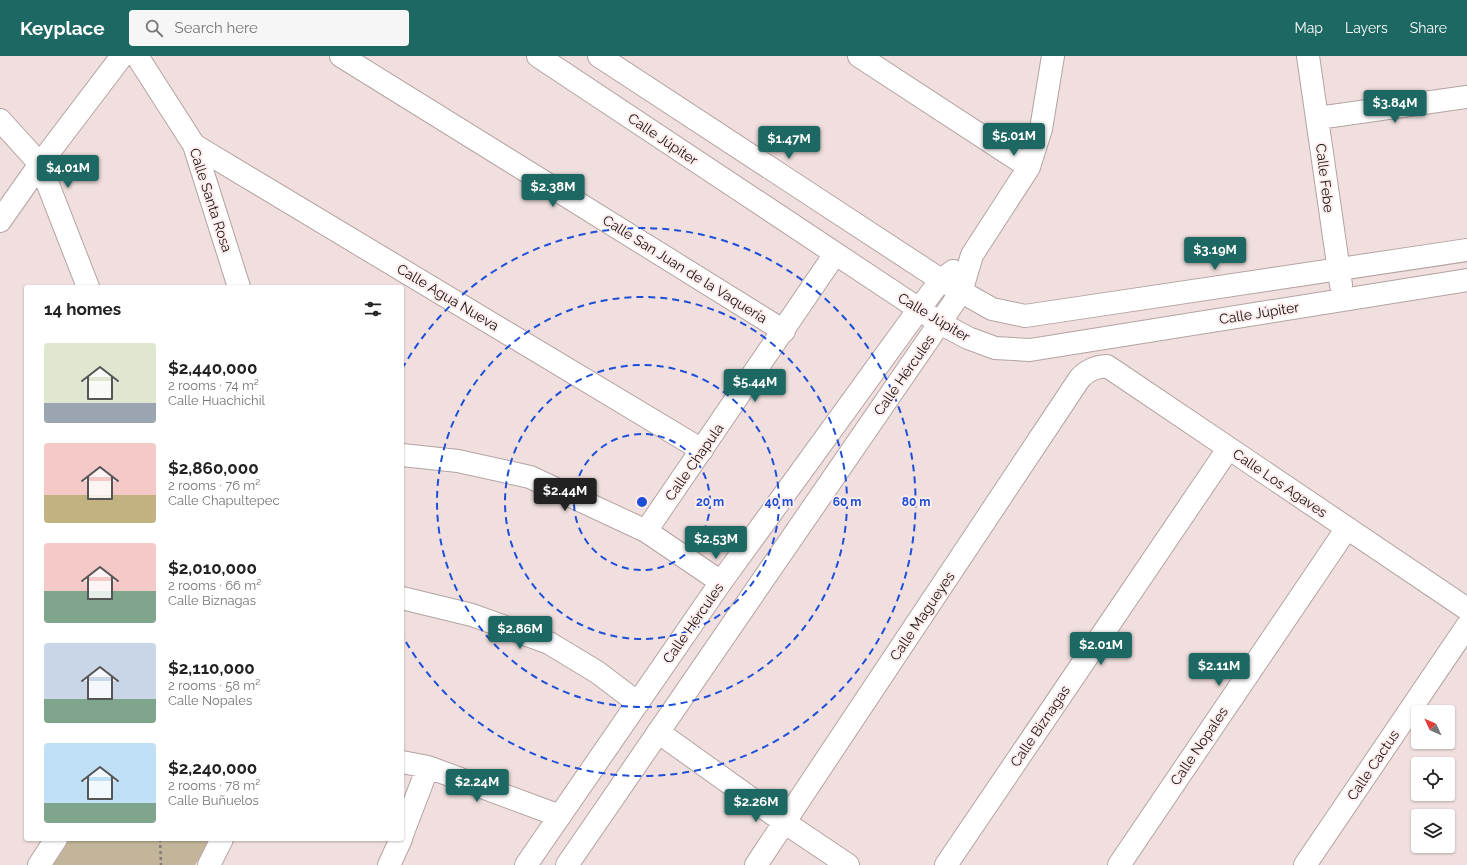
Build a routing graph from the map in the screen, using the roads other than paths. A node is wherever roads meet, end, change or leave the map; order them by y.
1 (122, 56) edge
2 (138, 56) edge
3 (341, 56) edge
4 (538, 56) edge
5 (599, 56) edge
6 (859, 56) edge
7 (1053, 56) edge
8 (1308, 56) edge
9 (1467, 97) edge
10 (1318, 118) junction
11 (0, 120) edge
12 (194, 145) junction
13 (40, 164) junction
14 (1029, 167) junction
15 (0, 221) edge
16 (1467, 250) edge
17 (835, 254) junction
18 (972, 255) junction
19 (1338, 270) junction
20 (941, 280) junction
21 (1467, 280) edge
22 (87, 285) edge
23 (238, 285) edge
24 (961, 292) junction
25 (1344, 300) junction
26 (1088, 306) junction
27 (919, 309) junction
28 (940, 323) junction
29 (784, 331) junction
30 (1092, 340) junction
31 (1090, 370) joint
32 (1228, 449) junction
33 (702, 450) junction
34 (404, 455) edge
35 (1346, 528) junction
36 (646, 531) junction
37 (721, 582) junction
38 (404, 598) edge
39 (1467, 609) edge
40 (1467, 626) edge
41 (638, 703) junction
42 (658, 732) junction
43 (404, 762) edge
44 (428, 767) junction
45 (560, 816) junction
46 (784, 822) junction
47 (404, 830) edge
48 (55, 841) edge
49 (221, 841) edge
50 (400, 841) edge
51 (39, 865) edge
52 (209, 865) edge
53 (389, 865) edge
54 (526, 865) edge
55 (567, 865) edge
56 (756, 865) edge
57 (848, 865) edge
58 (946, 865) edge
59 (1119, 865) edge
60 (1305, 865) edge

1 - 13 street
2 - 12 street, Calle Santa Rosa
3 - 29 street, Calle San Juan de la Vaquería
4 - 17 street, Calle Júpiter
5 - 20 street
6 - 14 street
7 - 14 street, Calle Hércules
8 - 10 street, Calle Febe
9 - 10 street
10 - 19 street, Calle Febe
11 - 13 street
12 - 23 street, Calle Santa Rosa
12 - 33 street, Calle Agua Nueva
13 - 15 street
13 - 22 street
14 - 18 street, Calle Hércules
16 - 19 street
17 - 27 street, Calle Júpiter
17 - 29 street, Calle Chapula
18 - 20 street, Calle Hércules
18 - 24 street, Calle Hércules
19 - 25 street, Calle Febe
19 - 26 street
20 - 24 street
20 - 27 street, Calle Hércules
21 - 25 street, Calle Júpiter
24 - 26 street
24 - 28 street, Calle Hércules
25 - 30 street, Calle Júpiter
26 - 30 street
27 - 28 street, Calle Júpiter
27 - 37 street, Calle Hércules
28 - 30 street, Calle Júpiter
28 - 42 street, Calle Hércules
29 - 33 street, Calle Chapula
31 - 32 street, Calle Los Agaves
31 - 46 street, Calle Magueyes
32 - 35 street, Calle Los Agaves
32 - 58 street, Calle Biznagas
33 - 36 street, Calle Chapula
34 - 36 street
35 - 39 street, Calle Los Agaves
35 - 59 street, Calle Nopales
36 - 37 street
37 - 41 street, Calle Hércules
38 - 41 street
40 - 60 street, Calle Cactus
41 - 45 street, Calle Hércules
42 - 46 street
42 - 55 street, Calle Hércules
43 - 44 street
44 - 45 street
44 - 47 street
45 - 54 street, Calle Hércules
46 - 56 street, Calle Magueyes
46 - 57 street
48 - 51 street
49 - 52 street
50 - 53 street

